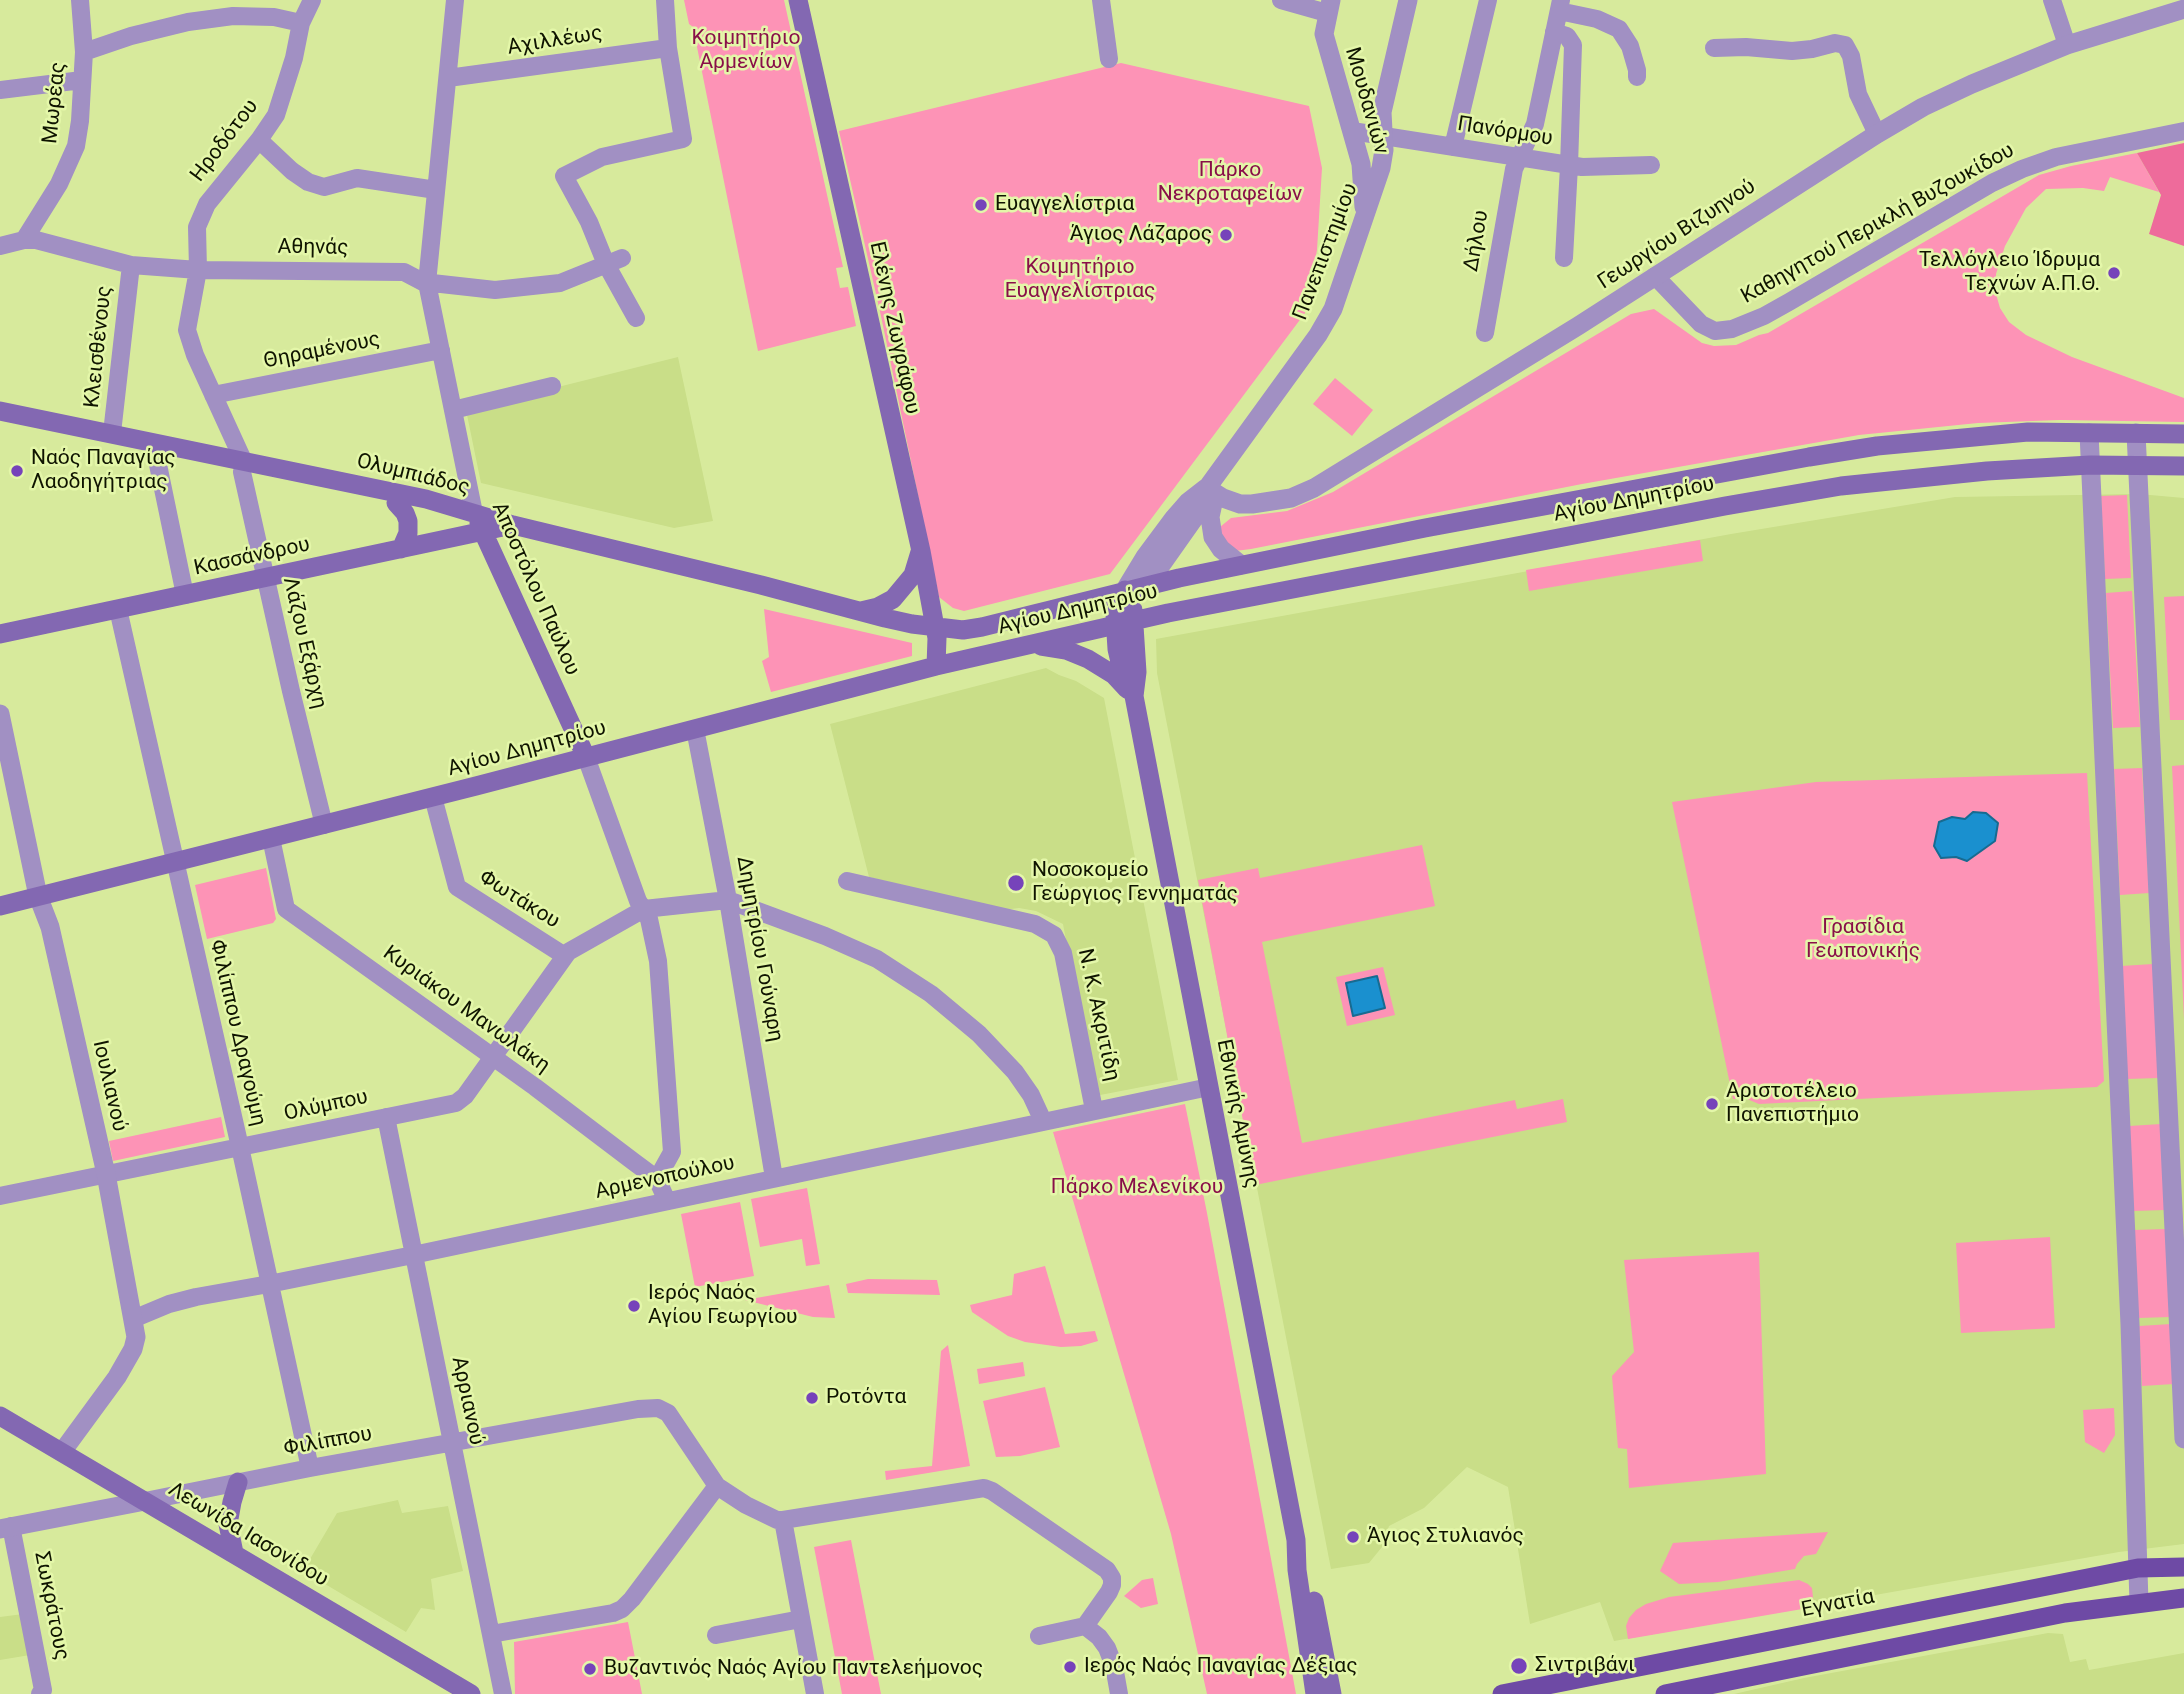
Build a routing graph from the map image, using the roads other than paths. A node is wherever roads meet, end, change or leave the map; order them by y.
1 (80, 0) edge
2 (313, 0) edge
3 (455, 0) edge
4 (665, 0) edge
5 (798, 0) edge
6 (1102, 0) edge
7 (1281, 0) edge
8 (1408, 0) edge
9 (1488, 0) edge
10 (2052, 0) edge
11 (1302, 3) edge
12 (1560, 6) edge
13 (1329, 7) edge
14 (2184, 9) edge
15 (301, 23) junction
16 (1554, 32) junction
17 (2067, 46) junction
18 (668, 48) junction
19 (1714, 48) dead end
20 (84, 52) junction
21 (1109, 59) dead end
22 (1637, 77) dead end
23 (448, 78) junction
24 (82, 80) junction
25 (0, 90) edge
26 (1352, 131) junction
27 (2184, 131) edge
28 (1877, 134) junction
29 (1384, 136) junction
30 (259, 140) junction
31 (1453, 147) junction
32 (1519, 159) junction
33 (1651, 165) dead end
34 (1569, 166) junction
35 (436, 190) junction
36 (1364, 215) junction
37 (24, 240) junction
38 (0, 246) edge
39 (1564, 258) dead end
40 (614, 261) junction
41 (131, 265) junction
42 (198, 270) junction
43 (1654, 276) junction
44 (427, 283) junction
45 (636, 318) dead end
46 (1485, 333) dead end
47 (441, 351) junction
48 (552, 386) dead end
49 (213, 395) junction
50 (453, 410) junction
51 (0, 411) edge
52 (0, 424) edge
53 (112, 433) junction
54 (2089, 433) junction
55 (2136, 433) junction
56 (2184, 434) edge
57 (156, 455) junction
58 (243, 466) junction
59 (2090, 466) junction
60 (2137, 466) junction
61 (2184, 466) edge
62 (1211, 491) junction
63 (396, 503) junction
64 (474, 513) junction
65 (513, 525) junction
66 (484, 531) junction
67 (401, 549) junction
68 (920, 551) junction
69 (1241, 565) junction
70 (265, 577) junction
71 (1147, 585) junction
72 (1125, 590) junction
73 (185, 594) junction
74 (118, 609) junction
75 (861, 611) junction
76 (1168, 613) junction
77 (1124, 623) junction
78 (935, 627) junction
79 (0, 634) edge
80 (1022, 645) junction
81 (1136, 649) junction
82 (936, 666) junction
83 (1134, 696) junction
84 (0, 714) edge
85 (695, 729) junction
86 (586, 757) junction
87 (433, 797) junction
88 (324, 825) junction
89 (271, 838) junction
90 (174, 863) junction
91 (847, 881) dead end
92 (38, 896) junction
93 (728, 900) junction
94 (0, 906) edge
95 (644, 909) junction
96 (565, 956) junction
97 (492, 1057) junction
98 (1209, 1087) junction
99 (1094, 1110) junction
100 (386, 1117) junction
101 (1043, 1121) junction
102 (240, 1147) junction
103 (106, 1174) junction
104 (774, 1178) junction
105 (657, 1179) junction
106 (0, 1196) edge
107 (667, 1201) junction
108 (413, 1255) junction
109 (269, 1284) junction
110 (133, 1319) junction
111 (0, 1416) edge
112 (2184, 1439) edge
113 (453, 1443) junction
114 (62, 1452) junction
115 (310, 1468) junction
116 (238, 1482) junction
117 (717, 1486) junction
118 (145, 1501) junction
119 (783, 1520) junction
120 (6, 1527) edge
121 (1296, 1540) junction
122 (234, 1553) junction
123 (2184, 1567) edge
124 (2138, 1568) junction
125 (2184, 1598) edge
126 (2139, 1602) junction
127 (801, 1619) junction
128 (1084, 1626) junction
129 (491, 1634) junction
130 (716, 1635) dead end
131 (1040, 1636) dead end
132 (468, 1692) edge
133 (40, 1694) edge
134 (443, 1694) edge
135 (503, 1694) edge
136 (815, 1694) edge
137 (1119, 1694) edge
138 (1315, 1694) edge
139 (1332, 1694) edge
140 (1502, 1694) edge
141 (1665, 1694) edge

1 - 20 street, Μωρέας
2 - 15 street, Ηροδότου
3 - 23 street, Αποστόλου Παύλου
4 - 18 street
5 - 68 main road, Ελένης Ζωγράφου
6 - 21 street
7 - 11 street
8 - 29 street, Πανεπιστημίου
9 - 31 street
10 - 17 street
11 - 13 street
12 - 16 street, Δήλου
12 - 22 street
13 - 26 street, Μουδανιών
14 - 17 street, Γεωργίου Βιζυηνού
15 - 20 street
15 - 30 street, Ηροδότου
16 - 32 street, Δήλου
16 - 34 street
17 - 28 street, Γεωργίου Βιζυηνού
18 - 23 street, Αχιλλέως
18 - 40 street
19 - 28 street
20 - 24 street, Μωρέας
23 - 35 street, Αποστόλου Παύλου
24 - 25 street
24 - 37 street, Μωρέας
26 - 29 street, Πανόρμου
26 - 36 street, Μουδανιών
27 - 43 street, Καθηγητού Περικλή Βυζουκίδου
28 - 43 street, Γεωργίου Βιζυηνού
29 - 31 street, Πανόρμου
29 - 36 street, Πανεπιστημίου
30 - 35 street
30 - 42 street, Ηροδότου
31 - 32 street, Πανόρμου
32 - 34 street, Πανόρμου
32 - 46 street, Δήλου
33 - 34 street, Πανόρμου
34 - 39 street
35 - 44 street, Αποστόλου Παύλου
36 - 62 street, Πανεπιστημίου
37 - 38 street, Αθηνάς
37 - 41 street, Αθηνάς
40 - 44 street, Αθηνάς
40 - 45 street
41 - 42 street, Αθηνάς
41 - 53 street, Κλεισθένους
42 - 44 street, Αθηνάς
42 - 49 street, Λάζου Εξάρχη
43 - 62 street, Γεωργίου Βιζυηνού
44 - 47 street, Αποστόλου Παύλου
47 - 49 street, Θηραμένους
47 - 50 street, Αποστόλου Παύλου
48 - 50 street
49 - 58 street, Λάζου Εξάρχη
50 - 64 street, Αποστόλου Παύλου
51 - 53 main road, Ολυμπιάδος
52 - 57 main road, Ολυμπιάδος
53 - 58 main road, Ολυμπιάδος
54 - 55 main road, Αγίου Δημητρίου
54 - 59 street
54 - 69 main road, Αγίου Δημητρίου
55 - 56 main road, Αγίου Δημητρίου
55 - 60 street
57 - 58 main road, Ολυμπιάδος
57 - 73 street
58 - 63 main road, Ολυμπιάδος
58 - 64 main road, Ολυμπιάδος
58 - 70 street, Λάζου Εξάρχη
59 - 60 main road, Αγίου Δημητρίου
59 - 76 main road, Αγίου Δημητρίου
59 - 124 street
60 - 61 main road, Αγίου Δημητρίου
60 - 112 street
62 - 69 street
62 - 71 street, Πανεπιστημίου
62 - 72 street, Πανεπιστημίου
63 - 66 main road, Ολυμπιάδος
63 - 67 main road
64 - 65 main road, Ολυμπιάδος
64 - 66 main road, Αποστόλου Παύλου
65 - 66 main road, Κασσάνδρου
65 - 75 main road, Ολυμπιάδος
66 - 67 main road, Κασσάνδρου
66 - 86 main road, Αποστόλου Παύλου
67 - 70 main road, Κασσάνδρου
68 - 75 main road
68 - 78 main road, Ελένης Ζωγράφου
69 - 71 main road, Αγίου Δημητρίου
70 - 73 main road, Κασσάνδρου
70 - 88 street, Λάζου Εξάρχη
71 - 72 main road, Αγίου Δημητρίου
71 - 77 main road, Εθνικής Αμύνης
72 - 77 main road, Εθνικής Αμύνης
72 - 78 main road, Αγίου Δημητρίου
73 - 74 main road, Κασσάνδρου
74 - 79 main road, Κασσάνδρου
74 - 90 street, Φιλίππου Δραγούμη
75 - 78 main road, Ολυμπιάδος
76 - 77 main road, Αγίου Δημητρίου
76 - 81 main road
77 - 80 main road, Αγίου Δημητρίου
77 - 81 main road, Εθνικής Αμύνης
77 - 83 main road, Εθνικής Αμύνης
78 - 82 main road, Ελένης Ζωγράφου
80 - 82 main road, Αγίου Δημητρίου
80 - 83 main road
81 - 83 main road, Εθνικής Αμύνης
82 - 85 main road, Αγίου Δημητρίου
83 - 98 main road, Εθνικής Αμύνης
84 - 92 street, Ιουλιανού
85 - 86 main road, Αγίου Δημητρίου
85 - 93 street, Δημητρίου Γούναρη
86 - 87 main road, Αγίου Δημητρίου
86 - 95 street, Αποστόλου Παύλου
87 - 88 main road, Αγίου Δημητρίου
87 - 96 street, Φωτάκου
88 - 89 main road, Αγίου Δημητρίου
89 - 90 main road, Αγίου Δημητρίου
89 - 97 street, Κυριάκου Μανωλάκη
90 - 92 main road, Αγίου Δημητρίου
90 - 102 street, Φιλίππου Δραγούμη
91 - 99 street, Ν. Κ. Ακριτίδη
92 - 94 main road, Αγίου Δημητρίου
92 - 103 street, Ιουλιανού
93 - 95 street
93 - 101 street
93 - 104 street, Δημητρίου Γούναρη
95 - 96 street
95 - 105 street, Αποστόλου Παύλου
96 - 97 street
97 - 100 street, Ολύμπου
97 - 105 street, Κυριάκου Μανωλάκη
98 - 99 street, Αρμενοπούλου
98 - 121 main road, Εθνικής Αμύνης
99 - 101 street, Αρμενοπούλου
100 - 102 street, Ολύμπου
100 - 108 street, Αρριανού
101 - 104 street, Αρμενοπούλου
102 - 103 street, Ολύμπου
102 - 109 street, Φιλίππου Δραγούμη
103 - 106 street, Ολύμπου
103 - 110 street, Ιουλιανού
104 - 107 street, Αρμενοπούλου
105 - 107 street, Κυριάκου Μανωλάκη
107 - 108 street, Αρμενοπούλου
108 - 109 street, Αρμενοπούλου
108 - 113 street, Αρριανού
109 - 110 street, Αρμενοπούλου
109 - 115 street, Φιλίππου Δραγούμη
110 - 114 street, Ιουλιανού
111 - 114 main road, Λεωνίδα Ιασονίδου
113 - 115 street, Φιλίππου
113 - 117 street, Φιλίππου
113 - 129 street, Αρριανού
114 - 118 main road, Λεωνίδα Ιασονίδου
115 - 116 street, Φιλίππου
116 - 118 street, Φιλίππου
116 - 122 main road
117 - 119 street
117 - 129 street
118 - 120 street, Φιλίππου
118 - 122 main road, Λεωνίδα Ιασονίδου
119 - 127 street
119 - 128 street
120 - 133 street, Σωκράτους
121 - 138 main road, Εθνικής Αμύνης
121 - 139 main road, Εθνικής Αμύνης
122 - 132 main road, Λεωνίδα Ιασονίδου
123 - 124 main road, Εγνατία
124 - 126 street
124 - 140 main road, Εγνατία
125 - 126 main road
126 - 141 main road
127 - 130 street
127 - 136 street
128 - 131 street
128 - 137 street
129 - 135 street, Αρριανού
132 - 134 street

